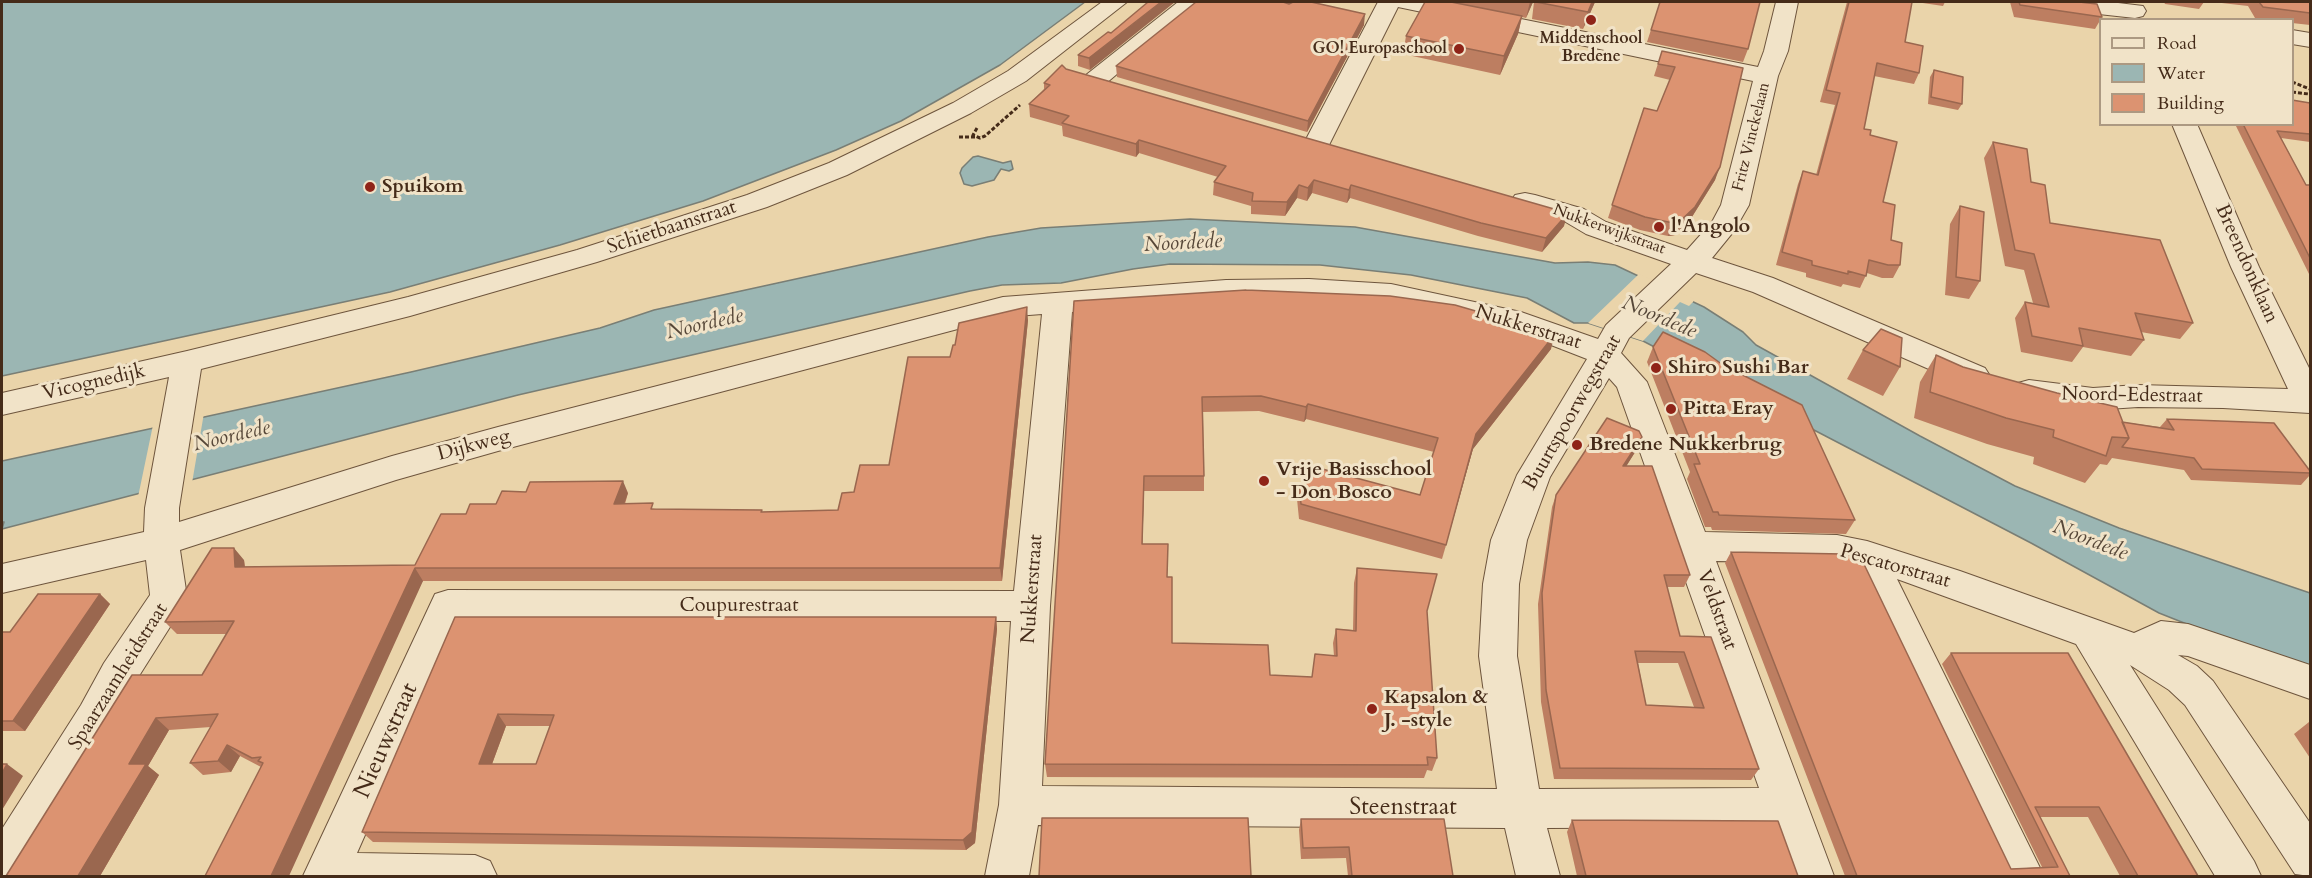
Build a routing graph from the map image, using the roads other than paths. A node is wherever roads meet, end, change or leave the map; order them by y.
1 (1116, 2) edge
2 (1191, 2) edge
3 (1389, 2) edge
4 (1406, 2) edge
5 (1787, 2) edge
6 (2053, 2) edge
7 (2140, 14) edge
8 (2294, 37) edge
9 (2310, 40) edge
10 (1766, 76) junction
11 (1096, 80) edge
12 (2185, 126) edge
13 (1316, 144) edge
14 (1499, 194) edge
15 (1692, 260) junction
16 (1058, 301) junction
17 (947, 320) joint
18 (1611, 343) junction
19 (187, 362) junction
20 (2310, 401) edge
21 (2, 404) edge
22 (161, 525) junction
23 (1693, 546) junction
24 (1867, 555) junction
25 (2, 578) edge
26 (448, 605) joint
27 (1031, 606) junction
28 (2089, 632) junction
29 (2141, 652) junction
30 (2310, 682) edge
31 (1020, 805) junction
32 (1786, 807) junction
33 (1521, 808) junction
34 (2310, 859) edge
35 (2, 867) edge
36 (326, 875) edge
37 (475, 876) edge
38 (1006, 876) edge
39 (1539, 876) edge
40 (1812, 876) edge
41 (2022, 876) edge
42 (2239, 876) edge

1 - 19 street, Schietbaanstraat
2 - 11 street
3 - 13 street
4 - 10 street
5 - 10 street, Fritz Vinckelaan
6 - 7 street
8 - 9 street
10 - 15 street, Fritz Vinckelaan
12 - 20 street, Breendonklaan
14 - 15 street, Nukkerwijkstraat
15 - 18 street, Buurtspoorwegstraat
15 - 20 street, Noord-Edestraat
16 - 17 street, Nukkerstraat
16 - 18 street, Nukkerstraat
16 - 27 street, Nukkerstraat
17 - 22 street, Dijkweg
18 - 23 street, Veldstraat
18 - 33 street, Buurtspoorwegstraat
19 - 21 street, Vicognedijk
19 - 22 street, Spaarzaamheidstraat
22 - 25 street, Dijkweg
22 - 35 street, Spaarzaamheidstraat
23 - 24 street, Pescatorstraat
23 - 32 street, Veldstraat
24 - 28 street, Pescatorstraat
24 - 41 street
26 - 27 street, Coupurestraat
26 - 36 street, Nieuwstraat
27 - 31 street, Nukkerstraat
28 - 29 street, Pescatorstraat
28 - 42 street
29 - 30 street
29 - 34 street, Pescatorstraat
31 - 33 street, Steenstraat
31 - 38 street, Nukkerstraat
32 - 33 street, Steenstraat
32 - 40 street, Veldstraat
33 - 39 street, Buurtspoorwegstraat
36 - 37 street

